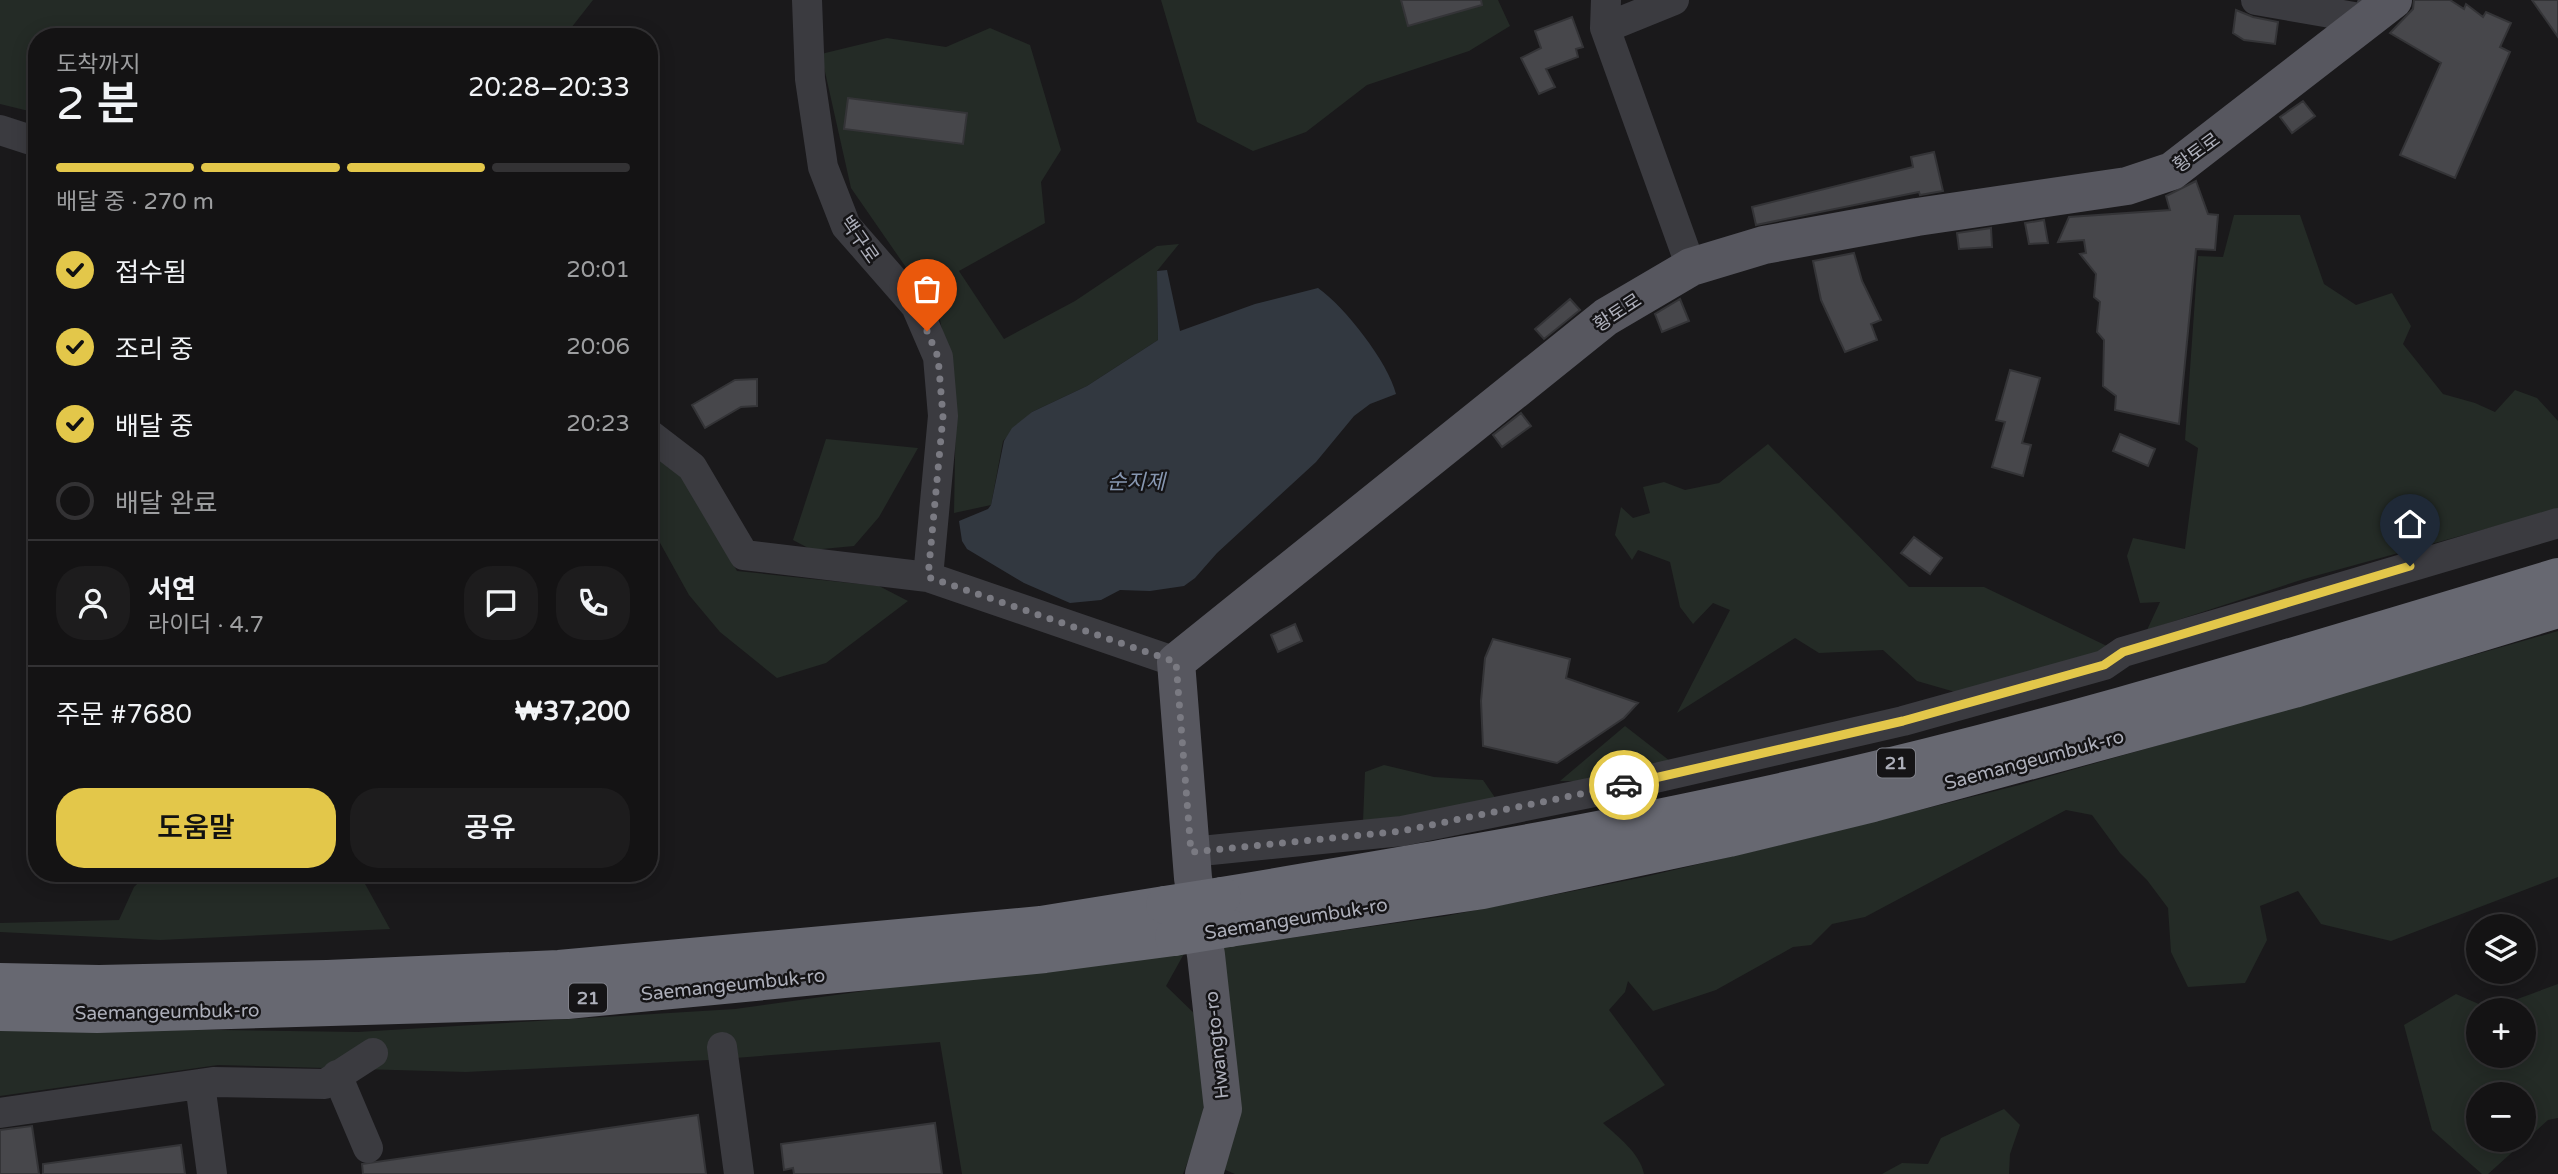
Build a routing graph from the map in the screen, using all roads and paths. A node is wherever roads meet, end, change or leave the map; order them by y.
1 (807, 0) edge
2 (1674, 0) edge
3 (2256, 0) edge
4 (2379, 7) edge
5 (1605, 14) edge
6 (0, 130) edge
7 (28, 139) edge
8 (1691, 267) junction
9 (658, 441) edge
10 (2558, 523) edge
11 (928, 577) junction
12 (2558, 577) edge
13 (2558, 609) edge
14 (1176, 662) junction
15 (1191, 852) junction
16 (1225, 912) junction
17 (1169, 921) junction
18 (0, 982) edge
19 (0, 1012) edge
20 (722, 1047) dead end
21 (373, 1053) dead end
22 (337, 1076) junction
23 (200, 1084) junction
24 (0, 1113) edge
25 (368, 1148) dead end
26 (212, 1174) edge
27 (739, 1174) edge
28 (1203, 1174) edge

1 - 11 street, 백구로
2 - 5 street
3 - 4 street
4 - 8 main road, 황토로
5 - 8 street
6 - 7 street
8 - 14 main road, 황토로
9 - 11 street
10 - 15 street
11 - 14 street
12 - 16 highway, Saemangeumbuk-ro / 21
13 - 16 highway, Saemangeumbuk-ro / 21
14 - 15 main road
15 - 28 main road, Hwangto-ro
16 - 17 highway, Saemangeumbuk-ro / 21, bridge
17 - 18 highway, Saemangeumbuk-ro / 21
17 - 19 highway, Saemangeumbuk-ro / 21
20 - 27 street
21 - 22 street
22 - 23 street
22 - 25 street
23 - 24 street
23 - 26 street

